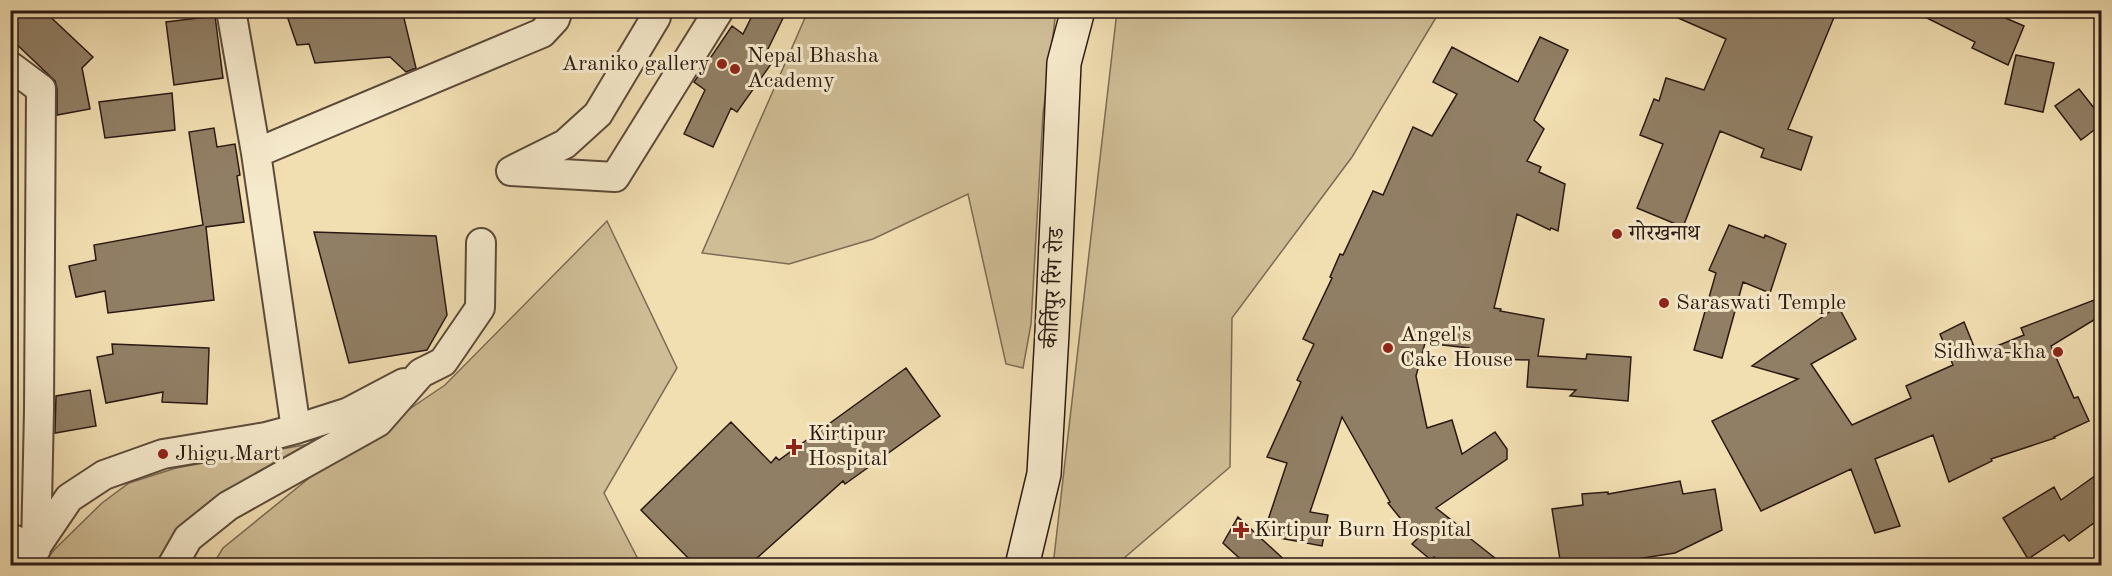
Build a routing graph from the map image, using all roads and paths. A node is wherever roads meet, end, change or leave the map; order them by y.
1 (231, 10) edge
2 (558, 10) edge
3 (656, 10) edge
4 (719, 10) edge
5 (1078, 10) edge
6 (10, 66) edge
7 (256, 153) junction
8 (481, 243) dead end
9 (421, 373) junction
10 (296, 429) junction
11 (23, 551) edge
12 (172, 566) edge
13 (1022, 566) edge

1 - 7 street
2 - 7 street
3 - 4 street
5 - 13 street, कीर्तिपुर रिंग रोड
6 - 11 street
7 - 10 street
8 - 9 street
9 - 10 street
9 - 12 street
10 - 11 street

